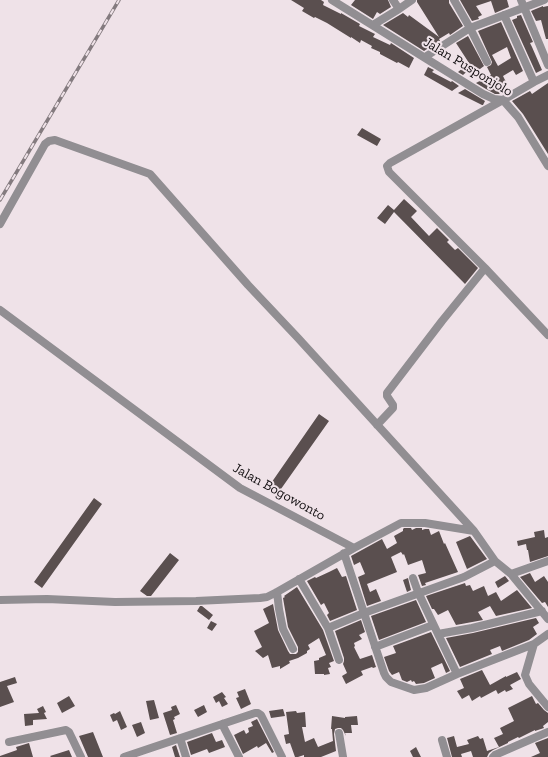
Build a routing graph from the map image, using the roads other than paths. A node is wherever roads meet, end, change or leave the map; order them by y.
1 (332, 0) edge
2 (393, 0) edge
3 (412, 0) edge
4 (454, 0) edge
5 (544, 0) edge
6 (523, 4) edge
7 (399, 8) junction
8 (504, 15) junction
9 (373, 25) junction
10 (470, 28) junction
11 (425, 57) junction
12 (487, 62) dead end
13 (548, 64) edge
14 (548, 75) edge
15 (534, 82) junction
16 (503, 100) junction
17 (548, 166) edge
18 (0, 224) edge
19 (485, 268) junction
20 (0, 310) edge
21 (548, 335) edge
22 (377, 425) junction
23 (474, 531) junction
24 (354, 548) junction
25 (344, 553) junction
26 (495, 561) junction
27 (548, 561) edge
28 (511, 574) junction
29 (413, 578) dead end
30 (298, 579) junction
31 (277, 592) junction
32 (418, 592) junction
33 (0, 600) edge
34 (542, 611) junction
35 (364, 613) junction
36 (548, 619) edge
37 (433, 625) junction
38 (328, 628) junction
39 (438, 634) junction
40 (548, 634) edge
41 (534, 644) junction
42 (375, 647) junction
43 (293, 649) dead end
44 (339, 660) dead end
45 (457, 674) junction
46 (548, 707) edge
47 (222, 724) junction
48 (548, 732) edge
49 (339, 733) dead end
50 (180, 738) junction
51 (442, 740) dead end
52 (9, 742) dead end
53 (81, 757) edge
54 (124, 757) edge
55 (186, 757) edge
56 (239, 757) edge
57 (282, 757) edge
58 (343, 757) edge
59 (447, 757) edge
60 (493, 757) edge

1 - 9 street, Jalan Pusponjolo
2 - 7 street
3 - 7 street
4 - 10 street
5 - 6 street
6 - 8 street
6 - 13 street
7 - 9 street
8 - 10 street
8 - 15 street
9 - 11 street, Jalan Pusponjolo
10 - 11 street
10 - 12 street
11 - 16 street, Jalan Pusponjolo
14 - 15 street
15 - 16 street
16 - 17 street, Jalan Pusponjolo
16 - 19 street
18 - 22 street
19 - 21 street
19 - 22 street
20 - 24 street, Jalan Bogowonto
22 - 23 street
23 - 24 street
23 - 26 street
24 - 25 street
25 - 30 street
25 - 35 street
26 - 28 street
26 - 32 street
27 - 28 street
28 - 34 street
29 - 32 street
30 - 31 street
30 - 38 street
31 - 33 street
31 - 43 street
32 - 35 street
32 - 37 street
34 - 36 street
34 - 39 street
35 - 38 street
35 - 42 street
37 - 39 street
37 - 42 street
38 - 44 street
39 - 45 street
40 - 41 street
41 - 45 street
41 - 46 street
42 - 45 street
47 - 50 street
47 - 56 street
47 - 57 street
48 - 60 street
49 - 58 street
50 - 54 street
50 - 55 street
51 - 59 street
52 - 53 street

